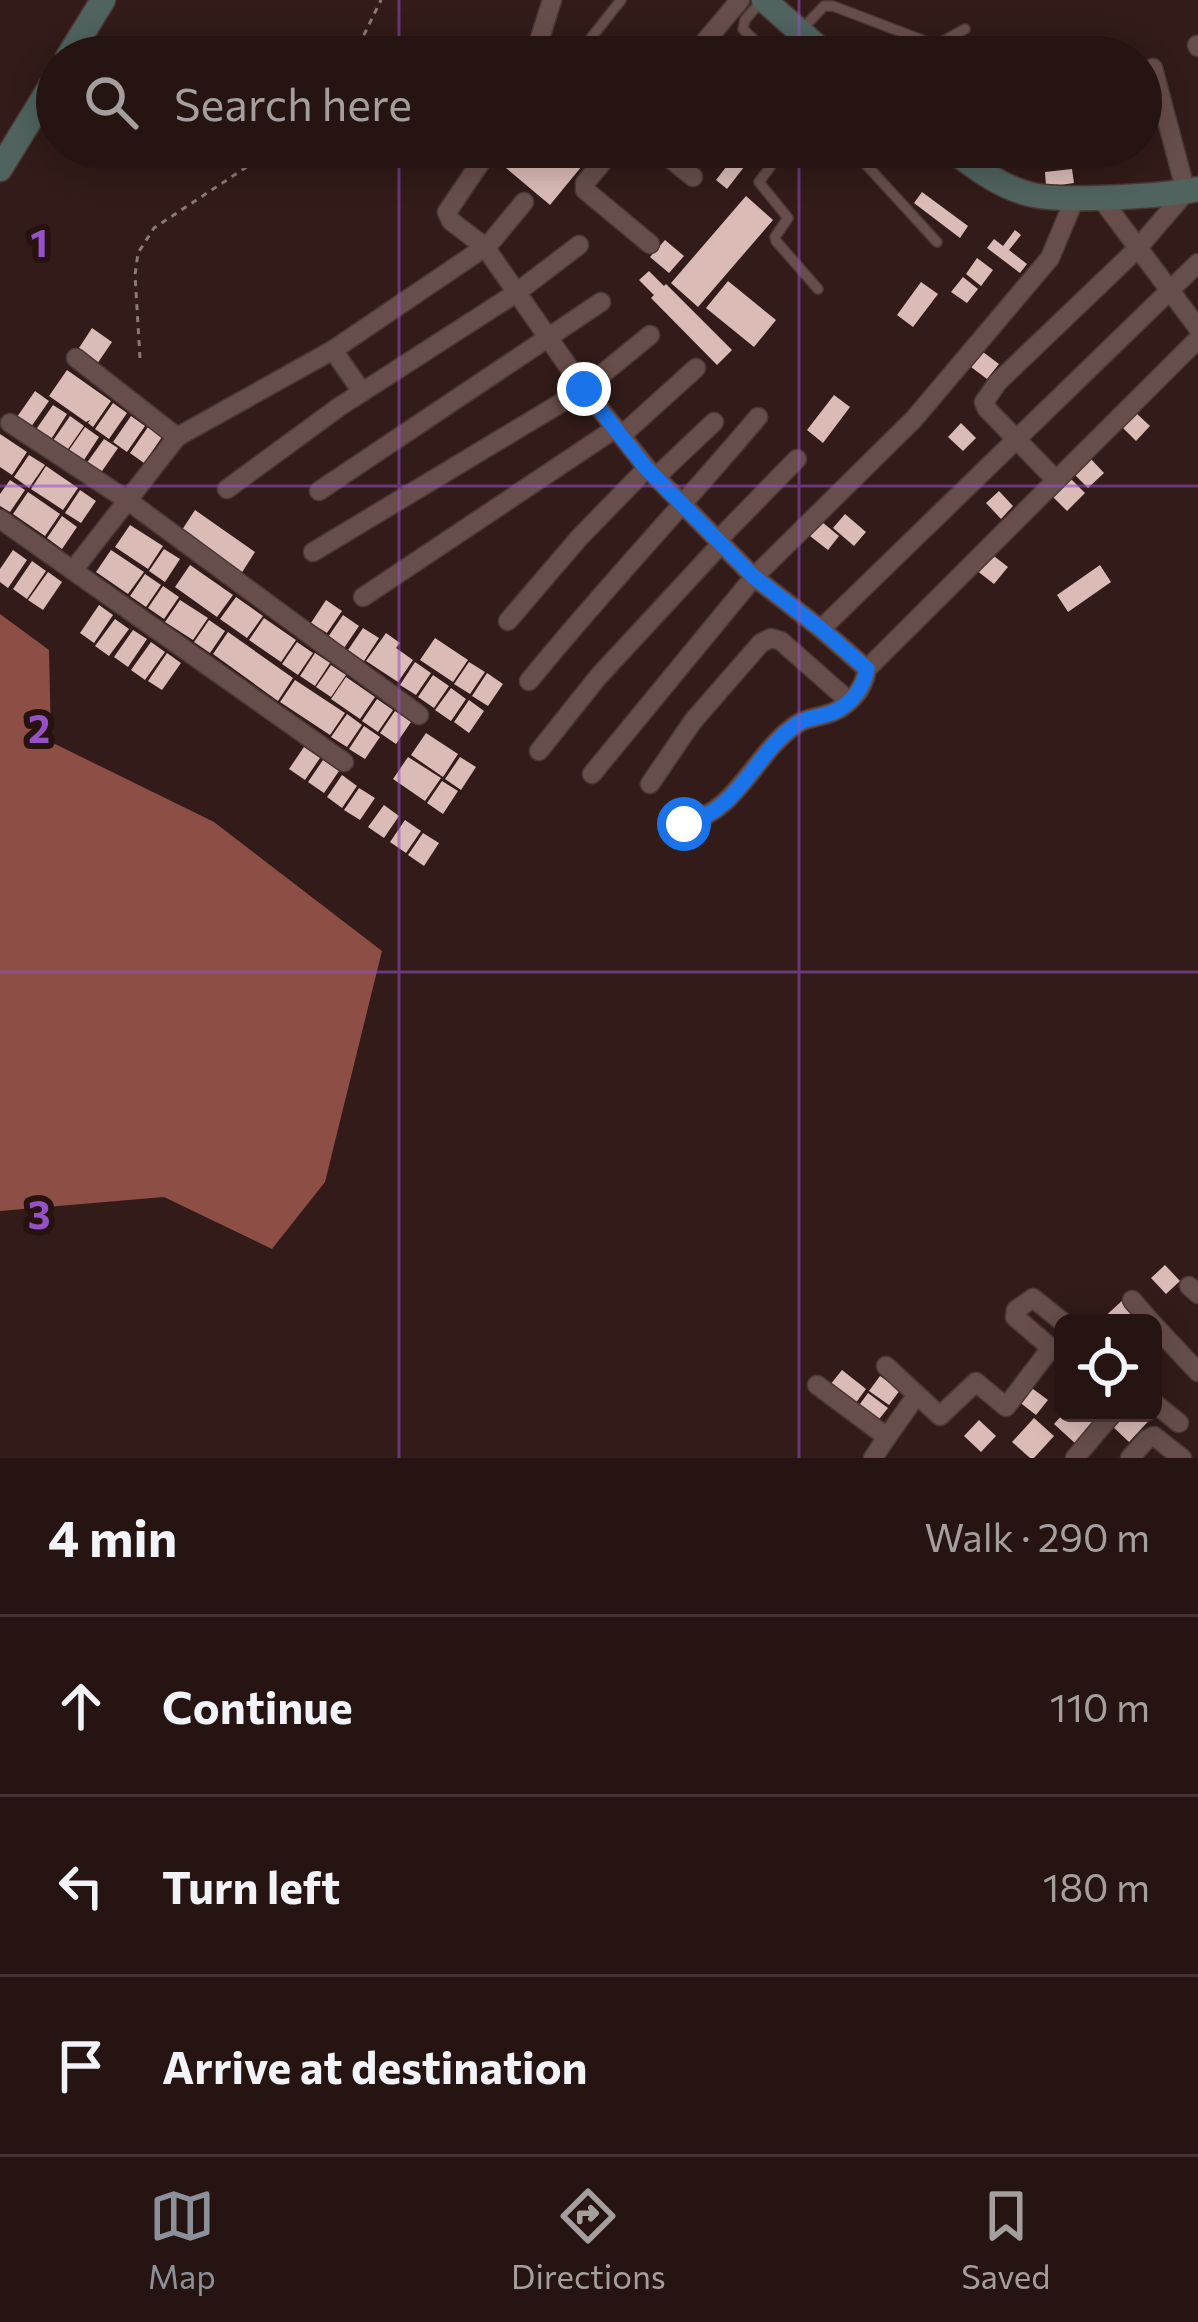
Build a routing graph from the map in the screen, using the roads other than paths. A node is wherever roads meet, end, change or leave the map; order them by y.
1 (103, 0) edge
2 (552, 0) edge
3 (621, 0) edge
4 (740, 0) edge
5 (763, 0) edge
6 (964, 29) dead end
7 (800, 32) junction
8 (81, 36) edge
9 (541, 36) edge
10 (593, 36) edge
11 (710, 36) edge
12 (747, 36) edge
13 (805, 36) edge
14 (912, 36) edge
15 (952, 36) edge
16 (1162, 96) edge
17 (36, 110) edge
18 (477, 168) edge
19 (597, 168) edge
20 (682, 168) edge
21 (769, 168) edge
22 (869, 168) edge
23 (976, 168) edge
24 (0, 169) edge
25 (693, 177) dead end
26 (1192, 190) edge
27 (1088, 197) junction
28 (524, 202) dead end
29 (937, 242) dead end
30 (650, 244) dead end
31 (579, 245) dead end
32 (486, 247) junction
33 (1137, 249) junction
34 (1198, 263) edge
35 (818, 289) dead end
36 (1170, 290) junction
37 (516, 293) junction
38 (601, 302) dead end
39 (1198, 328) edge
40 (650, 334) dead end
41 (548, 338) junction
42 (1198, 339) edge
43 (333, 350) junction
44 (76, 358) dead end
45 (696, 368) dead end
46 (584, 389) junction
47 (362, 392) junction
48 (758, 417) dead end
49 (714, 422) dead end
50 (10, 423) dead end
51 (619, 432) junction
52 (177, 437) junction
53 (1017, 440) junction
54 (797, 459) dead end
55 (651, 472) junction
56 (1056, 480) junction
57 (227, 488) dead end
58 (319, 491) dead end
59 (128, 500) junction
60 (683, 505) junction
61 (0, 519) edge
62 (720, 542) junction
63 (313, 552) dead end
64 (74, 569) junction
65 (754, 577) junction
66 (363, 597) dead end
67 (508, 621) dead end
68 (821, 629) junction
69 (867, 669) junction
70 (529, 681) dead end
71 (849, 701) junction
72 (419, 715) dead end
73 (539, 751) dead end
74 (344, 762) dead end
75 (592, 774) dead end
76 (650, 784) dead end
77 (684, 824) dead end
78 (1132, 1300) dead end
79 (1145, 1314) edge
80 (1054, 1315) edge
81 (1162, 1333) edge
82 (886, 1366) dead end
83 (1197, 1370) edge
84 (818, 1385) dead end
85 (916, 1396) junction
86 (1162, 1410) edge
87 (1105, 1422) edge
88 (1179, 1424) dead end
89 (886, 1437) junction
90 (873, 1458) edge
91 (1076, 1458) edge
92 (1130, 1458) edge
93 (1182, 1458) edge

1 - 8 street
2 - 9 street
3 - 10 lane
4 - 11 street
5 - 7 street
5 - 12 lane
6 - 15 lane
7 - 13 street
7 - 14 lane
16 - 26 street
17 - 24 street
18 - 32 street
19 - 30 street
20 - 25 street
21 - 35 lane
22 - 29 lane
23 - 27 street
26 - 27 street
26 - 33 street
27 - 33 street
27 - 65 street
28 - 32 street
31 - 37 street
32 - 37 street
32 - 43 street
33 - 36 street
33 - 53 street
34 - 36 street
36 - 39 street
36 - 53 street
37 - 41 street
37 - 47 street
38 - 41 street
40 - 46 street
41 - 46 street
41 - 58 street
42 - 56 street
43 - 47 street
43 - 52 street
44 - 52 street
45 - 51 street
46 - 51 street
46 - 63 street
47 - 57 street
48 - 60 street
49 - 55 street
50 - 59 street
51 - 55 street
51 - 66 street
52 - 59 street
53 - 56 street
53 - 68 street
54 - 62 street
55 - 60 street
55 - 67 street
56 - 69 street
59 - 64 street
59 - 72 street
60 - 62 street
60 - 70 street
61 - 64 street
62 - 65 street
62 - 73 street
64 - 74 street
65 - 68 street
65 - 75 street
68 - 69 street
69 - 71 street
71 - 76 street
71 - 77 street
78 - 79 street
80 - 85 street
81 - 83 street
82 - 85 street
84 - 89 street
85 - 89 street
86 - 88 street
87 - 91 street
89 - 90 street
92 - 93 street

